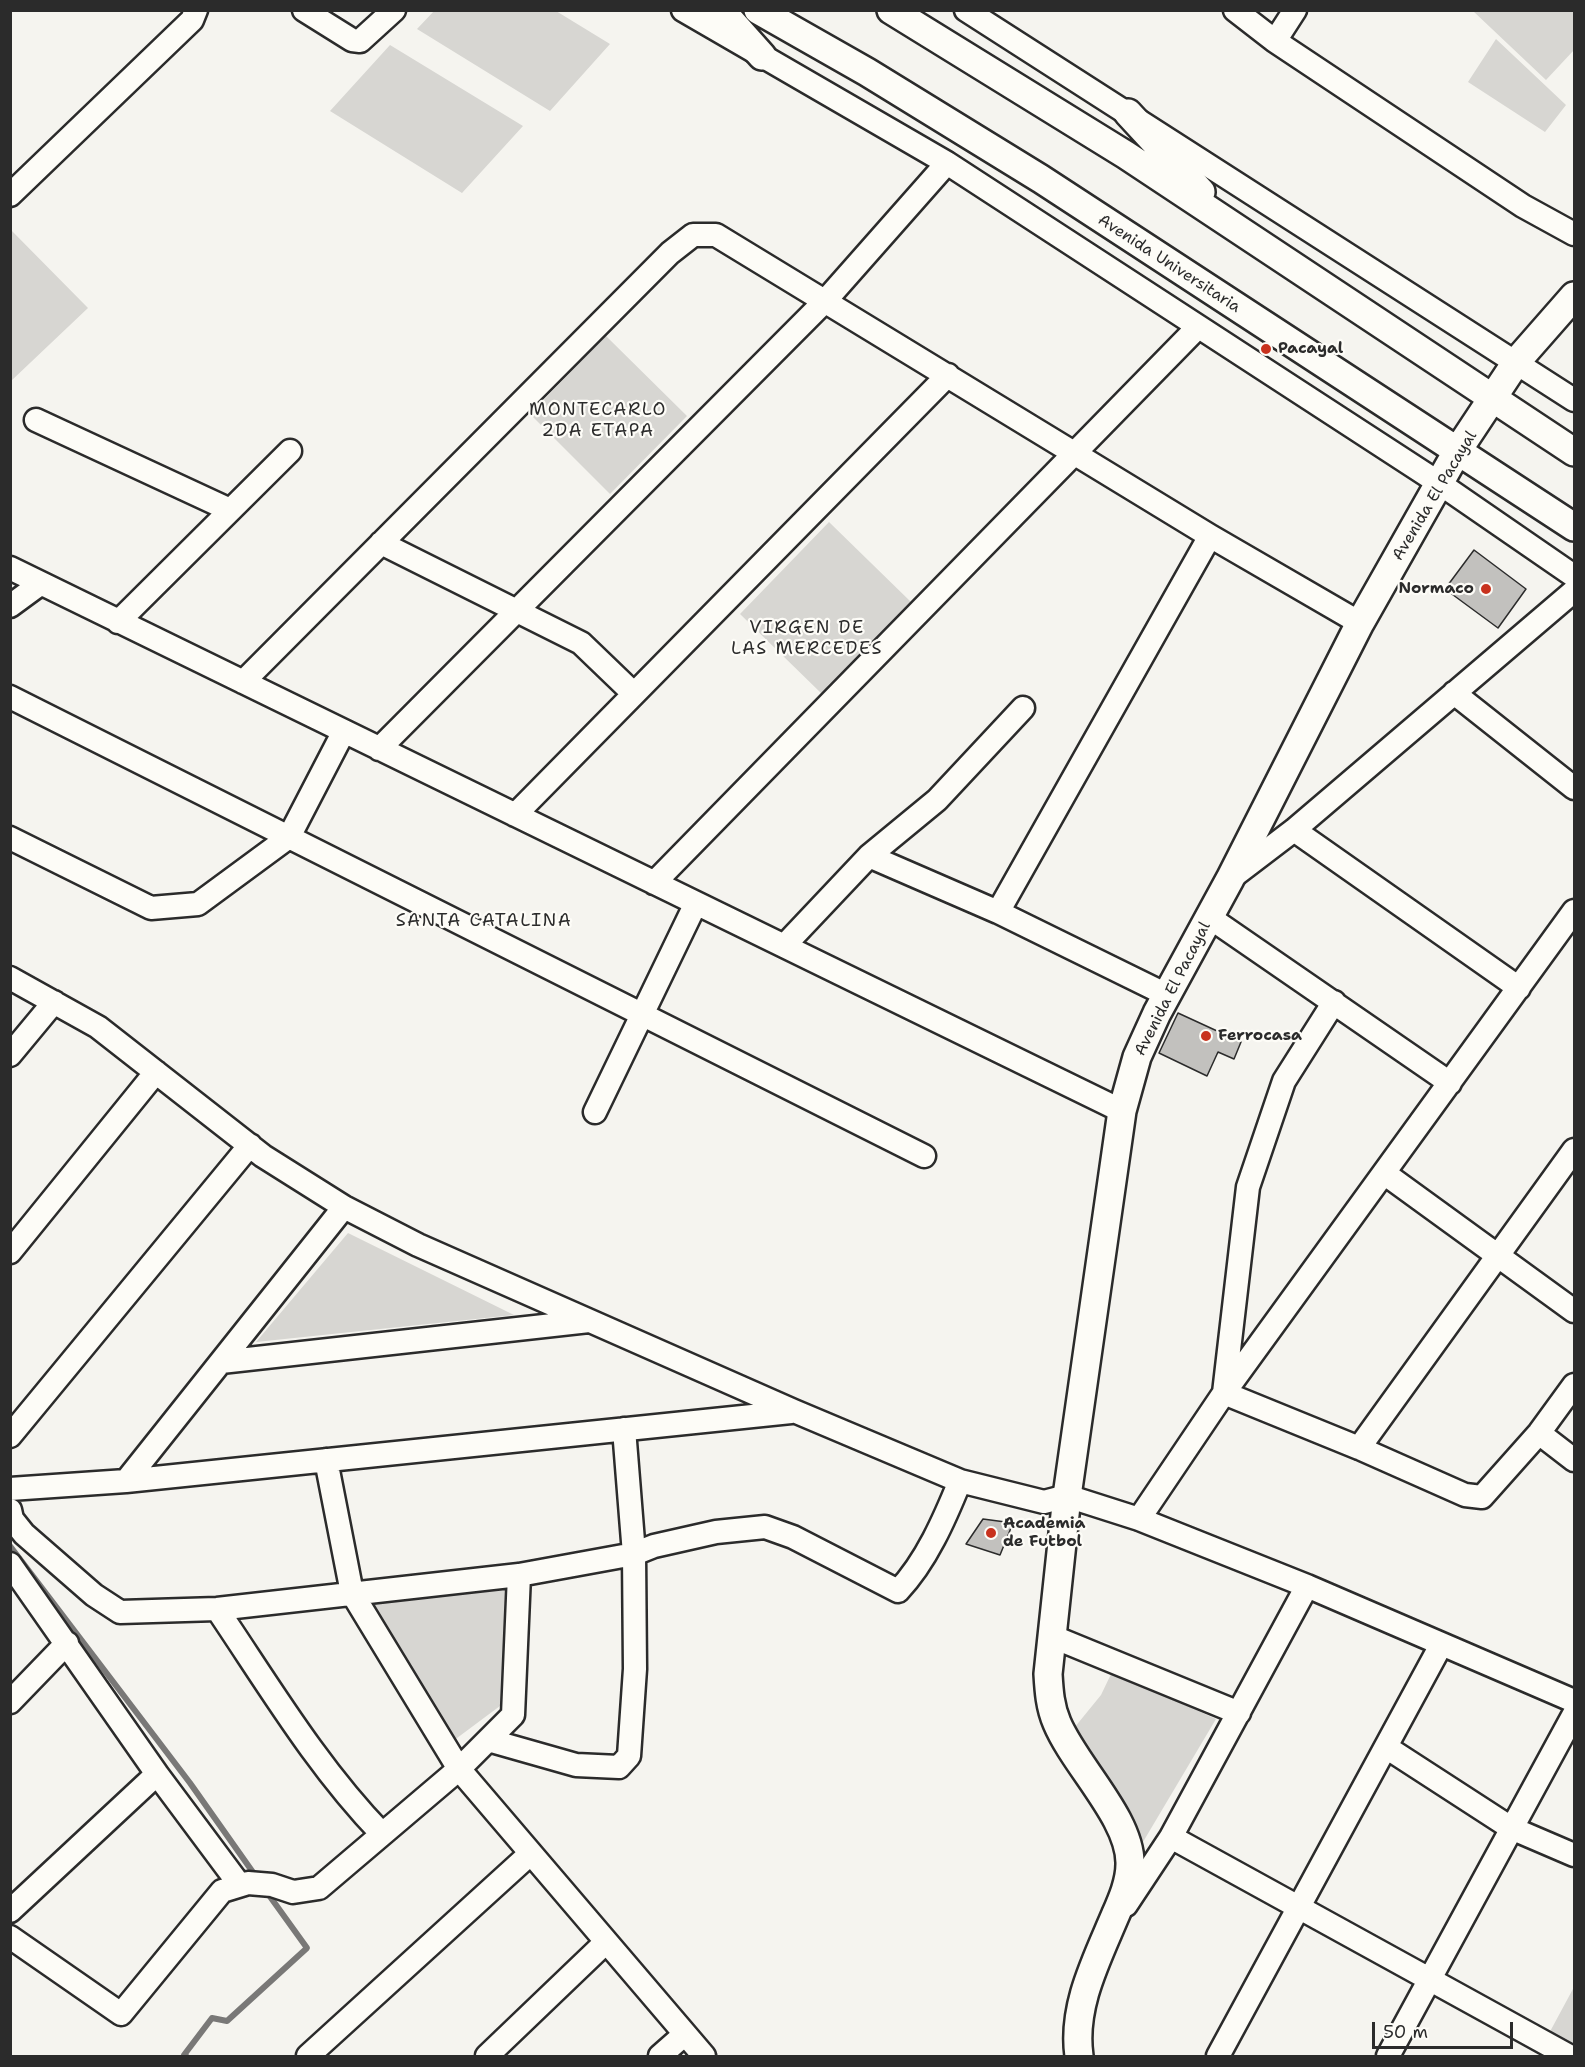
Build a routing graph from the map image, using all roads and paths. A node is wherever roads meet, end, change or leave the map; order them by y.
1 (196, 10) edge
2 (304, 10) edge
3 (394, 10) edge
4 (683, 10) edge
5 (721, 10) edge
6 (758, 10) edge
7 (891, 10) edge
8 (1236, 10) edge
9 (1295, 10) edge
10 (967, 11) edge
11 (1275, 41) junction
12 (762, 56) junction
13 (1128, 113) junction
14 (947, 163) junction
15 (10, 195) edge
16 (1230, 224) junction
17 (1575, 234) edge
18 (1575, 296) edge
19 (826, 300) junction
20 (1198, 327) junction
21 (1517, 361) junction
22 (948, 375) junction
23 (1494, 397) junction
24 (1575, 400) edge
25 (36, 420) dead end
26 (1458, 450) junction
27 (290, 451) dead end
28 (1575, 452) edge
29 (1076, 454) junction
30 (1439, 483) junction
31 (230, 510) junction
32 (1575, 527) edge
33 (1210, 536) junction
34 (381, 543) junction
35 (10, 568) edge
36 (1575, 576) edge
37 (40, 584) junction
38 (1575, 591) edge
39 (10, 606) edge
40 (517, 611) junction
41 (118, 622) junction
42 (1360, 623) junction
43 (243, 682) junction
44 (1454, 693) junction
45 (634, 694) junction
46 (10, 697) edge
47 (1023, 708) dead end
48 (344, 731) junction
49 (380, 749) junction
50 (1575, 788) edge
51 (515, 815) junction
52 (1294, 830) junction
53 (289, 837) junction
54 (10, 838) edge
55 (869, 856) junction
56 (1230, 879) junction
57 (654, 883) junction
58 (696, 903) junction
59 (1575, 911) edge
60 (998, 912) junction
61 (1209, 917) junction
62 (784, 946) junction
63 (10, 978) edge
64 (1519, 988) junction
65 (1167, 995) junction
66 (54, 1002) junction
67 (1334, 1002) junction
68 (641, 1014) junction
69 (10, 1055) edge
70 (156, 1072) junction
71 (1450, 1083) junction
72 (1122, 1111) junction
73 (595, 1112) dead end
74 (250, 1145) junction
75 (1575, 1150) edge
76 (924, 1155) dead end
77 (1384, 1173) junction
78 (344, 1207) junction
79 (10, 1252) edge
80 (1498, 1256) junction
81 (1575, 1311) edge
82 (589, 1321) junction
83 (221, 1362) junction
84 (1575, 1385) edge
85 (1224, 1393) junction
86 (794, 1411) junction
87 (624, 1429) junction
88 (1539, 1433) junction
89 (10, 1436) edge
90 (1359, 1448) junction
91 (326, 1460) junction
92 (1575, 1460) edge
93 (126, 1481) junction
94 (960, 1481) junction
95 (10, 1489) edge
96 (1067, 1496) junction
97 (11, 1516) edge
98 (1139, 1519) junction
99 (634, 1554) junction
100 (10, 1564) edge
101 (519, 1575) junction
102 (1307, 1586) junction
103 (352, 1593) junction
104 (216, 1609) junction
105 (1051, 1636) junction
106 (67, 1643) junction
107 (1441, 1645) junction
108 (1575, 1701) edge
109 (10, 1702) edge
110 (1239, 1713) junction
111 (1575, 1714) edge
112 (488, 1740) junction
113 (1386, 1747) junction
114 (459, 1769) junction
115 (157, 1774) junction
116 (1511, 1828) junction
117 (381, 1834) junction
118 (1171, 1837) junction
119 (530, 1854) junction
120 (1575, 1855) edge
121 (239, 1884) junction
122 (1299, 1907) junction
123 (10, 1911) edge
124 (1108, 1931) junction
125 (10, 1936) edge
126 (606, 1942) junction
127 (1431, 1980) junction
128 (685, 2034) junction
129 (308, 2056) edge
130 (487, 2056) edge
131 (660, 2056) edge
132 (704, 2056) edge
133 (1079, 2056) edge
134 (1218, 2056) edge
135 (1388, 2056) edge
136 (1569, 2056) edge

1 - 15 street
2 - 3 street
4 - 12 street
5 - 12 street
6 - 26 street, Avenida Universitaria
7 - 16 street
8 - 11 street
9 - 11 street
10 - 13 street
11 - 17 street
12 - 14 street
13 - 16 street
13 - 21 street
14 - 19 street
14 - 20 street
16 - 23 street
18 - 21 street, Avenida El Pacayal
19 - 22 street
19 - 34 street
19 - 40 street
20 - 29 street
20 - 30 street
21 - 23 street, Avenida El Pacayal
21 - 24 street
22 - 29 street
22 - 45 street
23 - 26 street, Avenida El Pacayal
23 - 28 street
25 - 31 street
26 - 30 street, Avenida El Pacayal
26 - 32 street, Avenida Universitaria
27 - 31 street
29 - 33 street
29 - 57 street
30 - 36 street
30 - 42 street, Avenida El Pacayal
31 - 41 street
33 - 42 street
33 - 60 street
34 - 40 street
34 - 43 street
35 - 37 street
37 - 39 street
37 - 41 street
38 - 44 street
40 - 45 street
40 - 49 street
41 - 43 street
42 - 56 street, Avenida El Pacayal
43 - 48 street
44 - 50 street
44 - 52 street
45 - 51 street
46 - 53 street
47 - 55 street
48 - 49 street
48 - 53 street
49 - 51 street
51 - 57 street
52 - 56 street
52 - 64 street
53 - 54 street
53 - 68 street
55 - 60 street
55 - 62 street
56 - 61 street, Avenida El Pacayal
57 - 58 street
58 - 62 street
58 - 68 street
59 - 64 street
60 - 65 street
61 - 65 street, Avenida El Pacayal
61 - 67 street
62 - 72 street
63 - 66 street
64 - 71 street
65 - 72 street, Avenida El Pacayal
66 - 69 street
66 - 70 street
67 - 71 street
67 - 85 street
68 - 73 street
68 - 76 street
70 - 74 street
70 - 79 street
71 - 77 street
72 - 96 street, Avenida El Pacayal
74 - 78 street
74 - 89 street
75 - 80 street
77 - 80 street
77 - 85 street
78 - 82 street
78 - 83 street
80 - 81 street
80 - 90 street
82 - 83 street
82 - 86 street
83 - 93 street
84 - 88 street
85 - 90 street
85 - 98 street
86 - 87 street
86 - 94 street
87 - 91 street
87 - 99 street
88 - 90 street
88 - 92 street
91 - 93 street
91 - 103 street
93 - 95 street
94 - 96 street
94 - 99 street
96 - 98 street
96 - 105 street, Avenida El Pacayal
97 - 104 street
98 - 102 street
99 - 101 street
99 - 112 street
100 - 106 street
101 - 103 street
101 - 112 street
102 - 107 street
102 - 110 street
103 - 104 street
103 - 114 street
104 - 117 street
105 - 110 street
105 - 124 street, Avenida El Pacayal
106 - 109 street
106 - 115 street
107 - 108 street
107 - 113 street
110 - 118 street
111 - 116 street
112 - 114 street
113 - 116 street
113 - 122 street
114 - 117 street
114 - 119 street
115 - 121 street
115 - 123 street
116 - 120 street
116 - 127 street
117 - 121 street
118 - 122 street
118 - 124 street
119 - 126 street
119 - 129 street
121 - 125 street
122 - 127 street
122 - 134 street
124 - 133 street, Avenida El Pacayal
126 - 128 street
126 - 130 street
127 - 135 street
127 - 136 street
128 - 131 street
128 - 132 street

